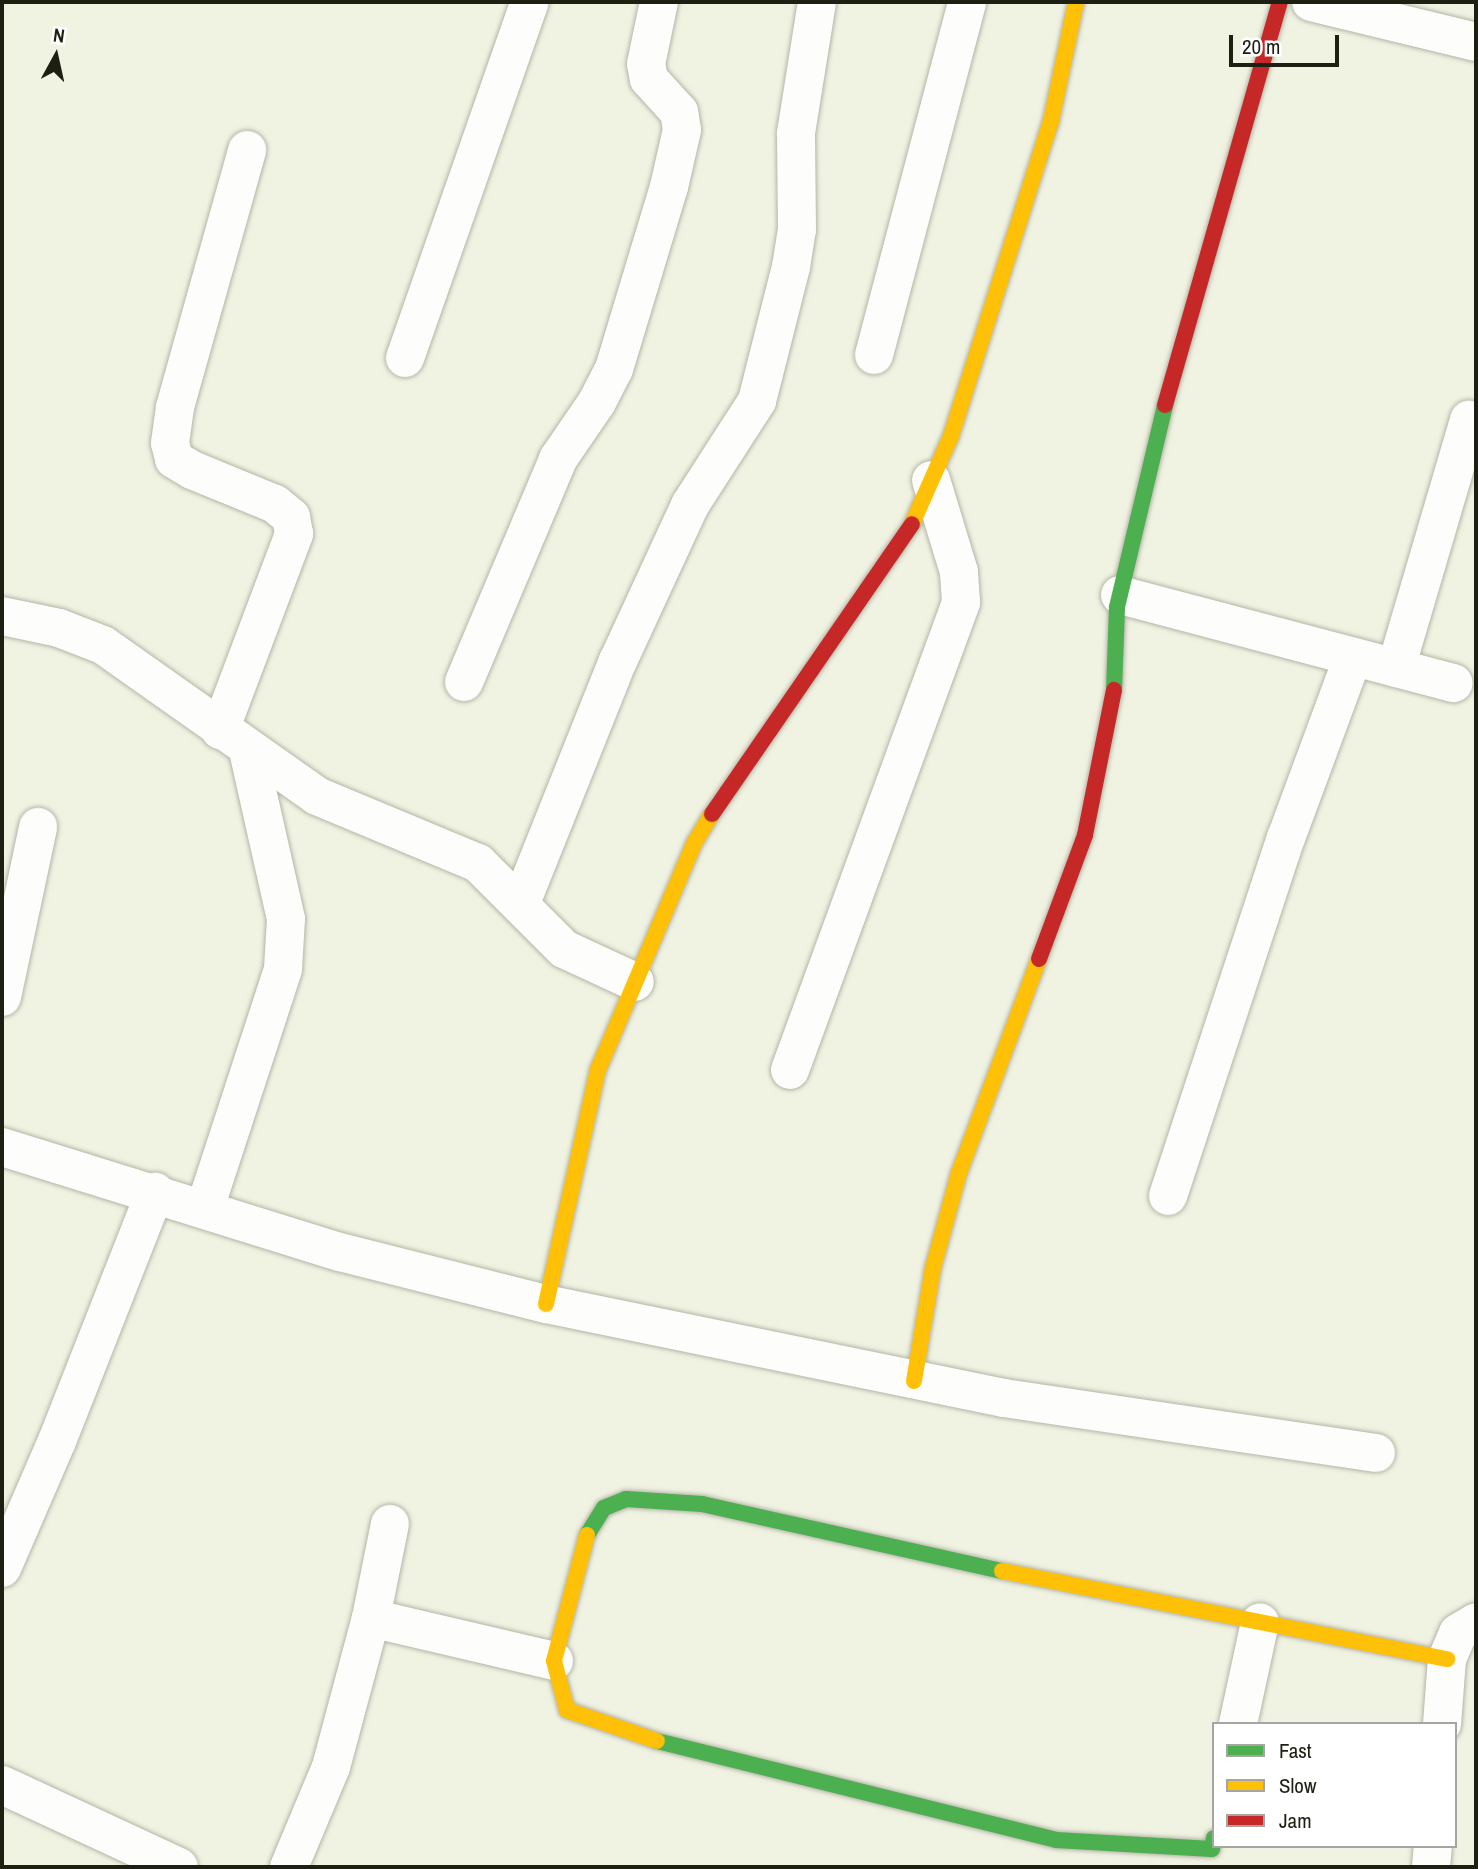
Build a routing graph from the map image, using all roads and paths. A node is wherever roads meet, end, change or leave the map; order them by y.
1 (530, 2) edge
2 (659, 2) edge
3 (817, 2) edge
4 (967, 2) edge
5 (1076, 2) edge
6 (1280, 2) edge
7 (1311, 2) edge
8 (1476, 42) edge
9 (247, 150) dead end
10 (874, 355) dead end
11 (405, 358) dead end
12 (1469, 419) dead end
13 (931, 480) junction
14 (1120, 595) junction
15 (2, 616) edge
16 (1353, 657) junction
17 (1396, 668) junction
18 (464, 682) dead end
19 (1454, 683) dead end
20 (234, 740) junction
21 (37, 827) dead end
22 (521, 903) junction
23 (635, 982) junction
24 (2, 997) edge
25 (790, 1070) dead end
26 (2, 1147) edge
27 (155, 1192) junction
28 (1168, 1196) dead end
29 (205, 1208) junction
30 (546, 1304) junction
31 (914, 1381) junction
32 (1376, 1453) dead end
33 (390, 1524) dead end
34 (2, 1568) edge
35 (371, 1618) junction
36 (1260, 1622) junction
37 (1476, 1622) edge
38 (1447, 1658) junction
39 (554, 1661) junction
40 (1238, 1722) edge
41 (1442, 1722) edge
42 (2, 1785) edge
43 (1212, 1848) edge
44 (1433, 1848) edge
45 (178, 1867) edge
46 (289, 1867) edge
47 (1431, 1867) edge

1 - 11 street
2 - 18 street
3 - 22 street
4 - 10 street
5 - 13 street
6 - 14 street
7 - 8 street
9 - 20 street
12 - 17 street
13 - 23 street
13 - 25 street
14 - 16 street
14 - 31 street
15 - 20 street
16 - 17 street
16 - 28 street
17 - 19 street
20 - 22 street
20 - 29 street
21 - 24 street
22 - 23 street
23 - 30 street
26 - 27 street
27 - 29 street
27 - 34 street
29 - 30 street
30 - 31 street
31 - 32 street
33 - 35 street
35 - 39 street
35 - 46 street
36 - 38 street
36 - 39 street
36 - 40 street
37 - 38 street
38 - 41 street
39 - 43 street
42 - 45 street
44 - 47 street

